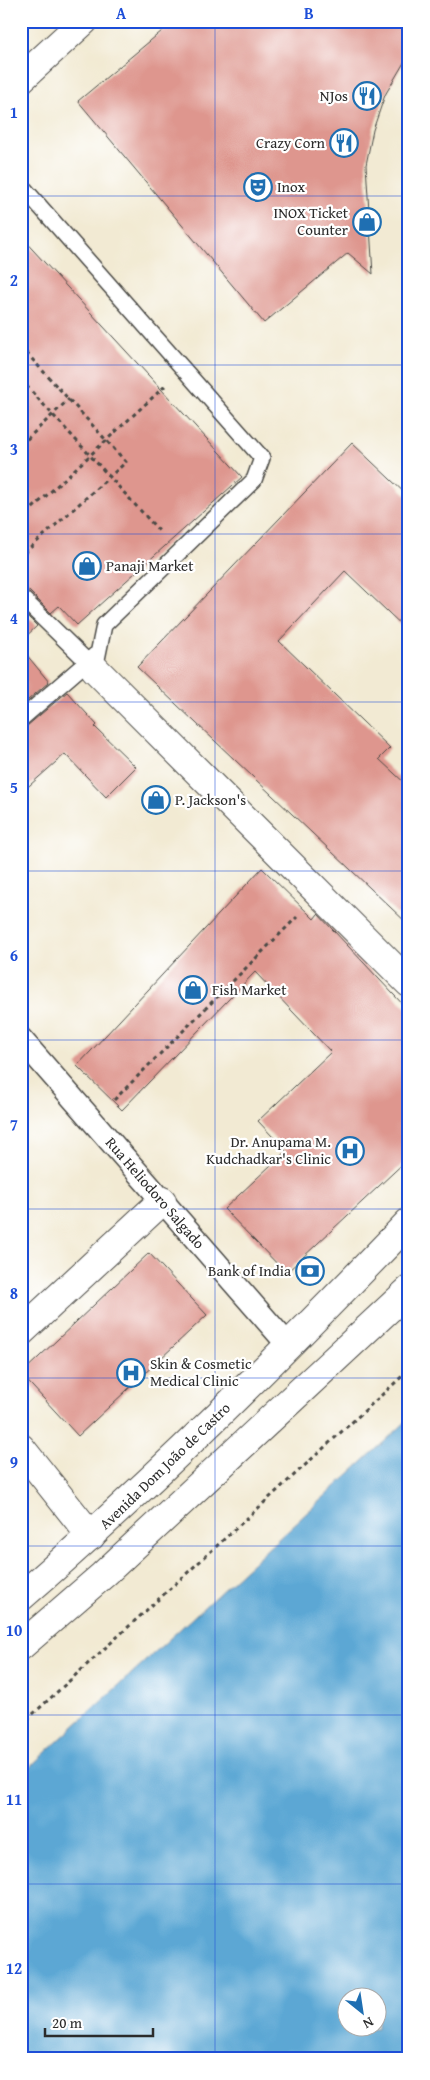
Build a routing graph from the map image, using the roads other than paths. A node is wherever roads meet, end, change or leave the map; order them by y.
1 (84, 21) edge
2 (21, 79) edge
3 (21, 185) edge
4 (21, 597) edge
5 (96, 661) junction
6 (21, 719) edge
7 (409, 983) edge
8 (21, 1039) edge
9 (162, 1201) junction
10 (409, 1222) edge
11 (409, 1290) edge
12 (21, 1332) edge
13 (289, 1346) junction
14 (21, 1448) edge
15 (91, 1536) junction
16 (21, 1598) edge
17 (21, 1646) edge

1 - 2 main road
3 - 5 lane
4 - 5 lane
5 - 6 lane
5 - 7 main road
8 - 9 street, Rua Heliodoro Salgado
9 - 12 main road
9 - 13 street, Rua Heliodoro Salgado
10 - 13 main road, Avenida Dom João de Castro
11 - 17 main road
13 - 15 main road, Avenida Dom João de Castro
14 - 15 main road
15 - 16 main road, Avenida Dom João de Castro

